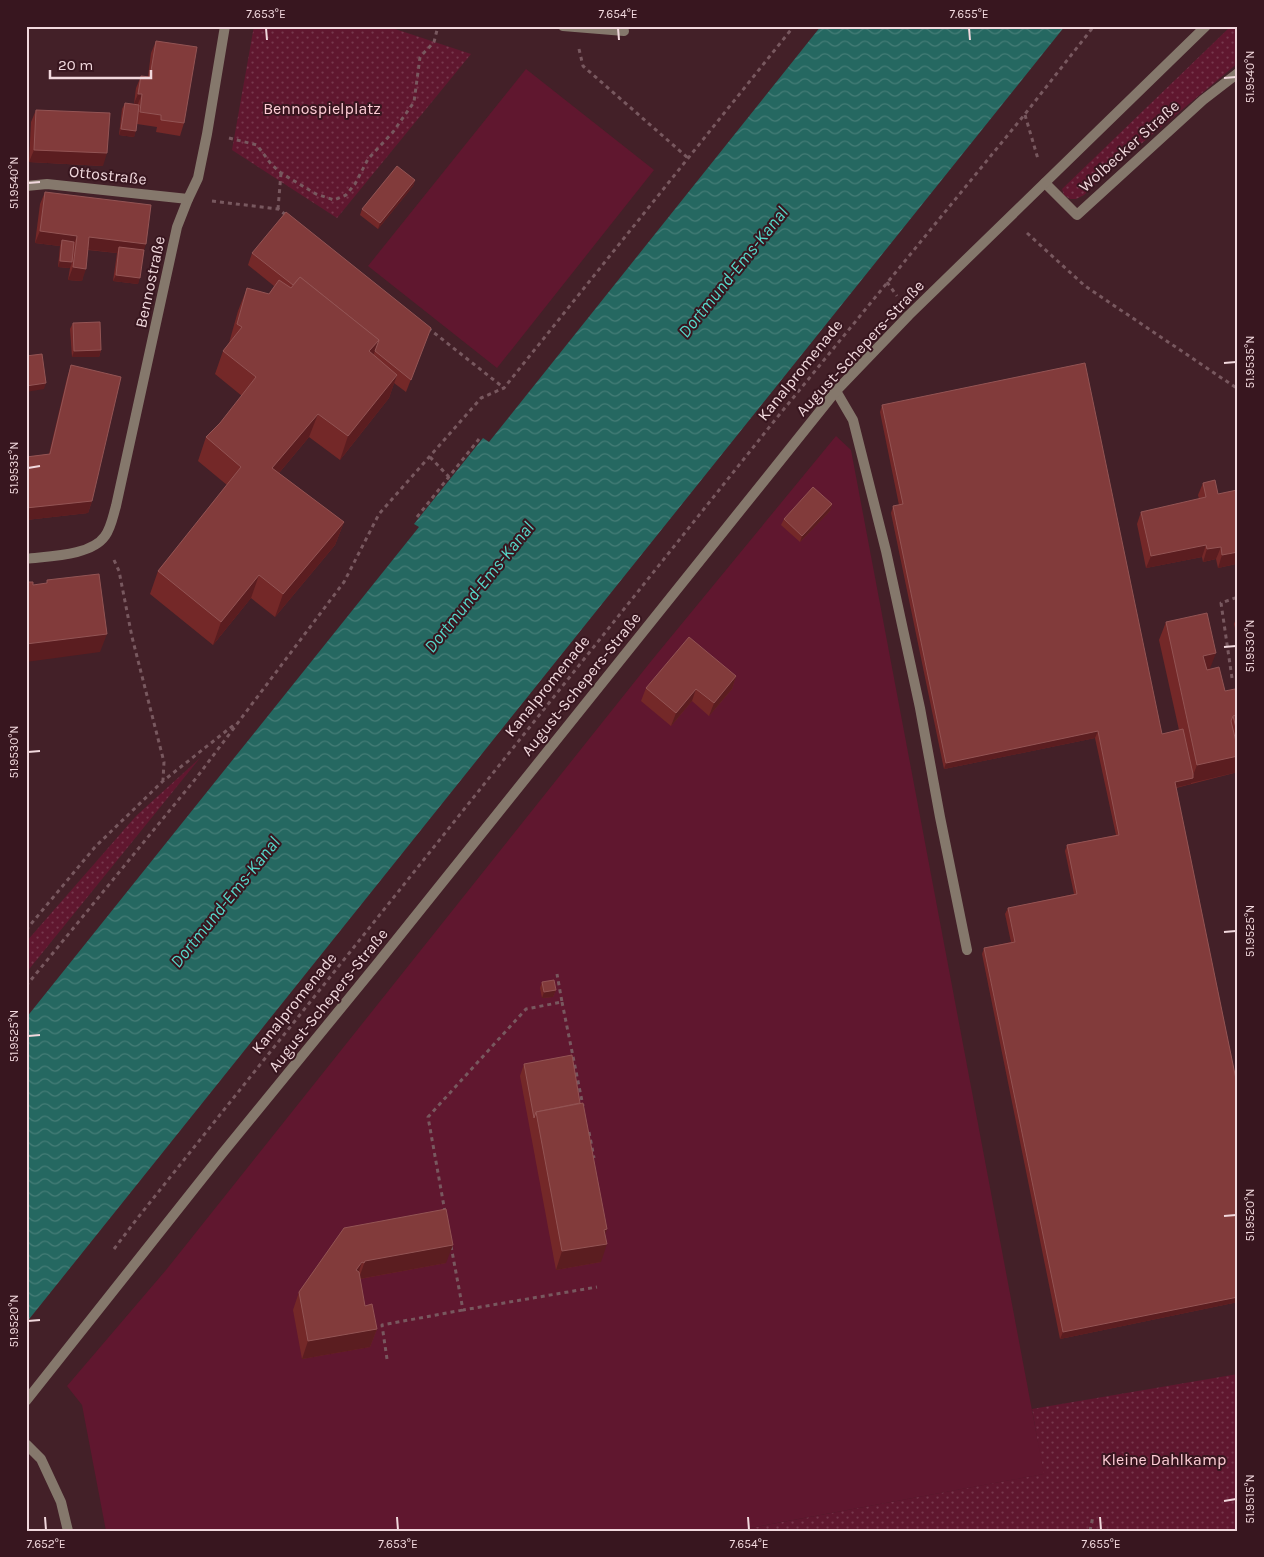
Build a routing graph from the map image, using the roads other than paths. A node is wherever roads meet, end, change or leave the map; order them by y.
1 (225, 26) edge
2 (563, 26) edge
3 (1206, 26) edge
4 (624, 31) dead end
5 (1238, 73) edge
6 (1045, 183) junction
7 (26, 186) edge
8 (188, 199) junction
9 (836, 391) junction
10 (26, 559) edge
11 (967, 950) dead end
12 (26, 1401) edge
13 (26, 1444) edge
14 (68, 1531) edge

1 - 8 street, Bennostraße
2 - 4 street
3 - 6 street, August-Schepers-Straße
5 - 6 street, Wolbecker Straße
6 - 9 street, August-Schepers-Straße
7 - 8 street, Ottostraße
8 - 10 street, Bennostraße
9 - 11 street
9 - 12 street, August-Schepers-Straße
13 - 14 street

